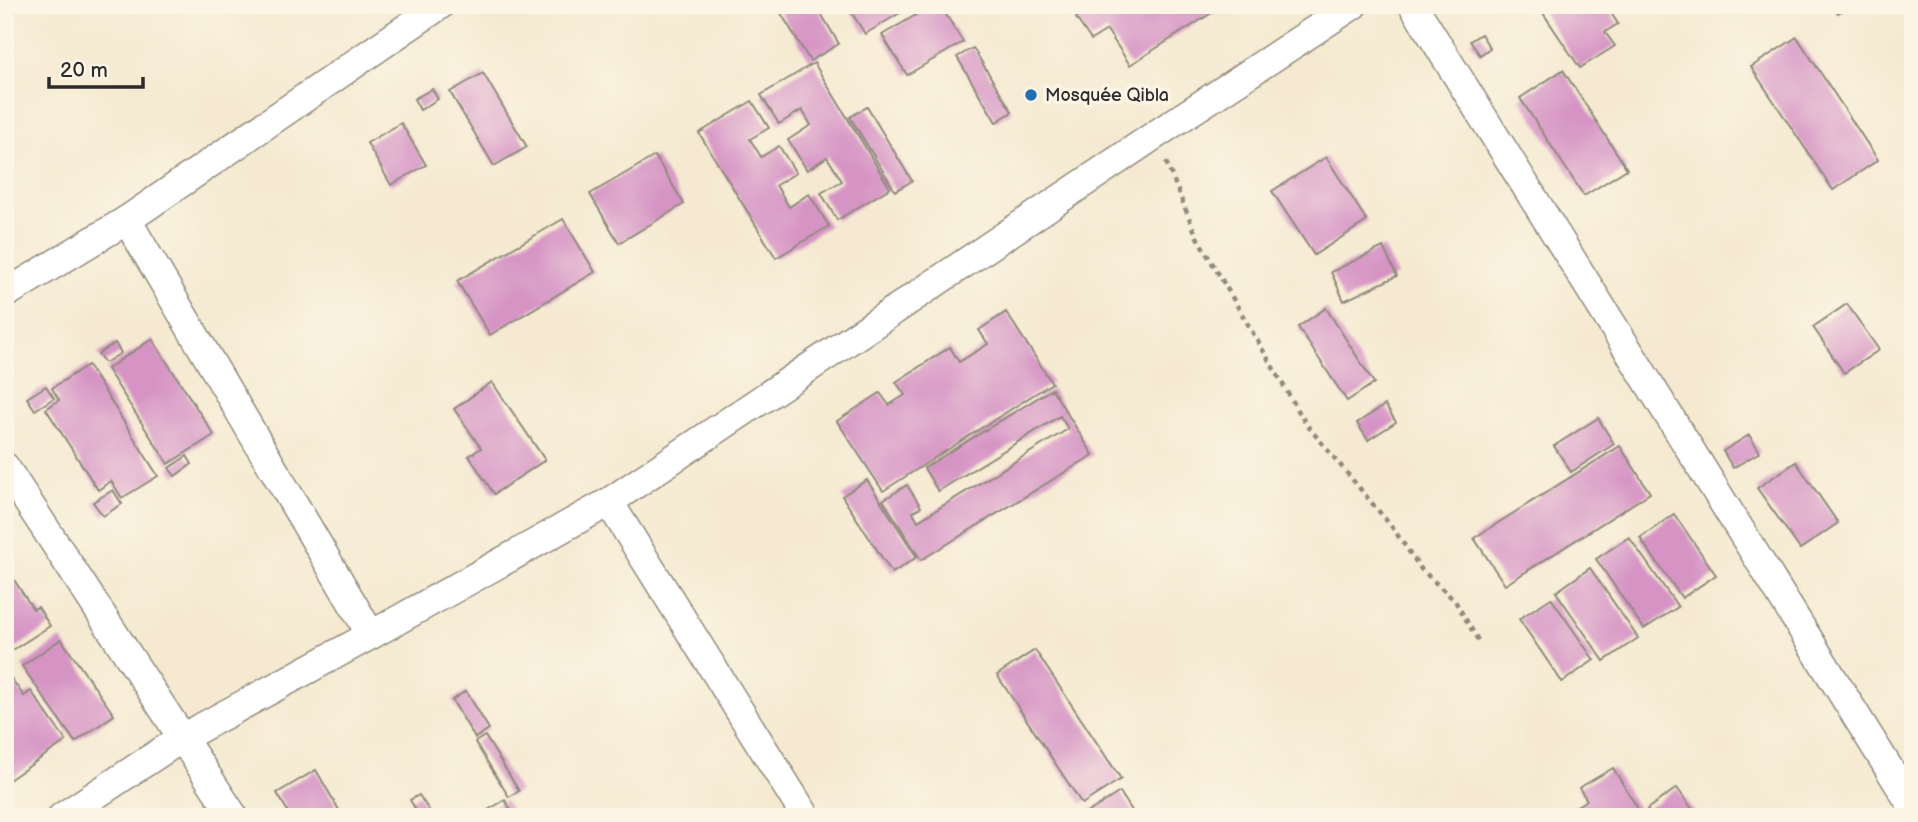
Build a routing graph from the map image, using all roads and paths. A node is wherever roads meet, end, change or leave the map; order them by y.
1 (440, 5) edge
2 (1353, 5) edge
3 (1413, 5) edge
4 (1155, 135) junction
5 (127, 220) junction
6 (5, 293) edge
7 (5, 467) edge
8 (14, 501) edge
9 (609, 502) junction
10 (371, 635) junction
11 (1479, 642) dead end
12 (182, 737) junction
13 (1913, 807) edge
14 (62, 817) edge
15 (233, 817) edge
16 (806, 817) edge

1 - 5 street
2 - 4 street
3 - 13 street
4 - 9 street
4 - 11 path
5 - 6 street
5 - 10 street
7 - 8 street
8 - 12 street
9 - 10 street
9 - 16 street
10 - 12 street
12 - 14 street
12 - 15 street

